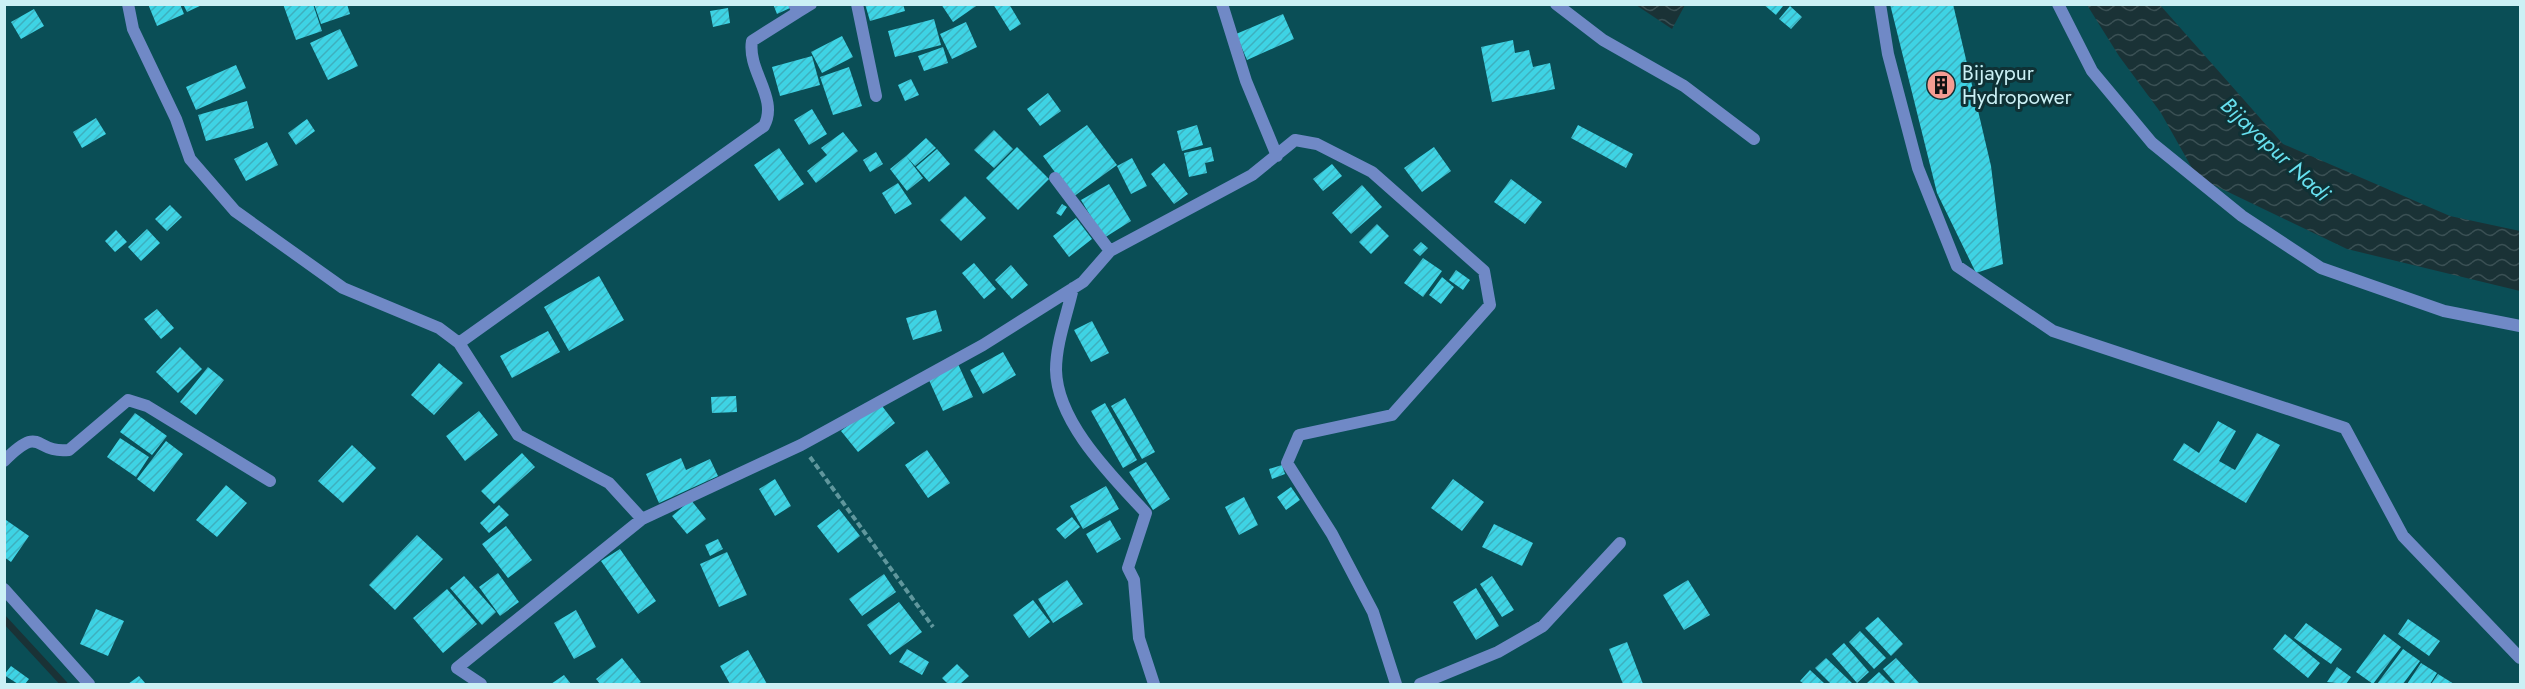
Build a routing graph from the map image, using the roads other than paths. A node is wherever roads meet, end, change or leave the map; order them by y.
1 (128, 4) edge
2 (811, 4) edge
3 (857, 4) edge
4 (1221, 4) edge
5 (1556, 4) edge
6 (1880, 4) edge
7 (2058, 4) edge
8 (796, 8) edge
9 (876, 96) dead end
10 (1754, 139) dead end
11 (1277, 156) junction
12 (1055, 178) dead end
13 (1110, 251) junction
14 (1073, 288) junction
15 (2520, 327) edge
16 (459, 343) junction
17 (4, 461) edge
18 (270, 482) dead end
19 (642, 519) junction
20 (1620, 543) dead end
21 (4, 590) edge
22 (2520, 658) edge
23 (89, 684) edge
24 (481, 684) edge
25 (1154, 684) edge
26 (1396, 684) edge
27 (1420, 684) edge

1 - 16 street
2 - 8 street
3 - 9 street
4 - 11 street
5 - 10 street
6 - 22 street
7 - 15 street
8 - 16 street
11 - 13 street
11 - 26 street
12 - 13 street
13 - 14 street
14 - 19 street
14 - 25 street
16 - 19 street
17 - 18 street
19 - 24 street
20 - 27 street
21 - 23 street

